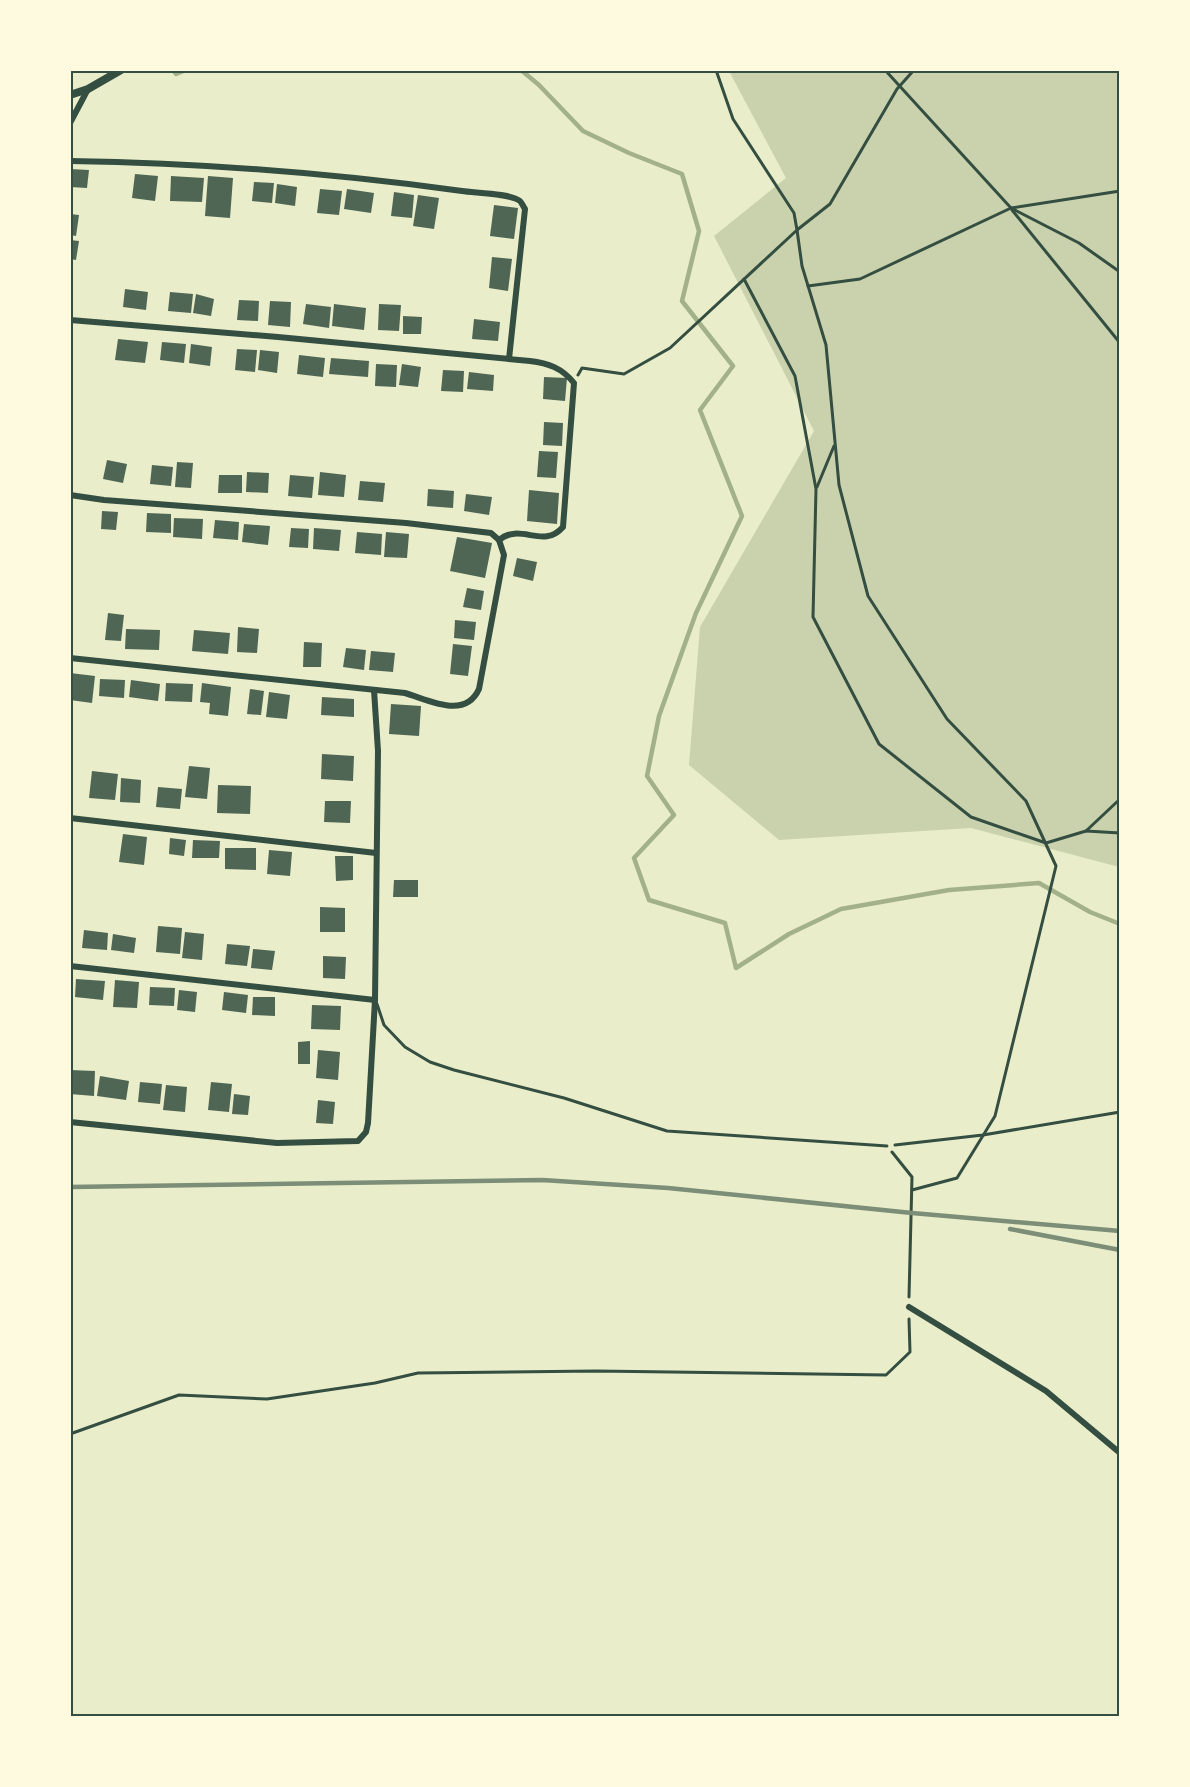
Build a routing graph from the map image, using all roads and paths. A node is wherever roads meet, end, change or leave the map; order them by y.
1 (121, 70) edge
2 (716, 70) edge
3 (885, 70) edge
4 (914, 70) edge
5 (900, 86) junction
6 (88, 89) junction
7 (70, 95) edge
8 (70, 123) edge
9 (70, 161) edge
10 (1119, 191) edge
11 (1011, 208) junction
12 (797, 230) junction
13 (1119, 272) edge
14 (744, 279) junction
15 (808, 286) junction
16 (70, 320) edge
17 (1119, 343) edge
18 (509, 359) junction
19 (574, 383) junction
20 (835, 444) junction
21 (816, 489) junction
22 (70, 495) edge
23 (499, 540) junction
24 (70, 658) edge
25 (374, 690) junction
26 (1119, 799) edge
27 (70, 818) edge
28 (1086, 831) junction
29 (1119, 832) edge
30 (1046, 843) junction
31 (376, 853) junction
32 (70, 966) edge
33 (375, 1000) junction
34 (1119, 1112) edge
35 (70, 1122) edge
36 (983, 1136) junction
37 (887, 1146) junction
38 (912, 1190) junction
39 (909, 1307) junction
40 (70, 1434) edge
41 (1119, 1453) edge

1 - 6 street
2 - 12 path
3 - 5 path
4 - 5 path
5 - 11 path
5 - 12 path
6 - 7 street
6 - 8 street
9 - 18 street
10 - 11 path
11 - 13 path
11 - 15 path
11 - 17 path
12 - 14 path
12 - 15 path
14 - 19 path
14 - 21 path
15 - 20 path
16 - 18 street
18 - 19 street
19 - 23 street
20 - 21 path
20 - 30 path
21 - 30 path
22 - 23 street
23 - 25 street
24 - 25 street
25 - 31 street
26 - 28 path
27 - 31 street
28 - 29 path
28 - 30 path
30 - 36 path
31 - 33 street
32 - 33 street
33 - 35 street
33 - 37 lane
34 - 36 path
36 - 37 path
36 - 38 path
37 - 38 path
38 - 39 path
39 - 40 path
39 - 41 street

